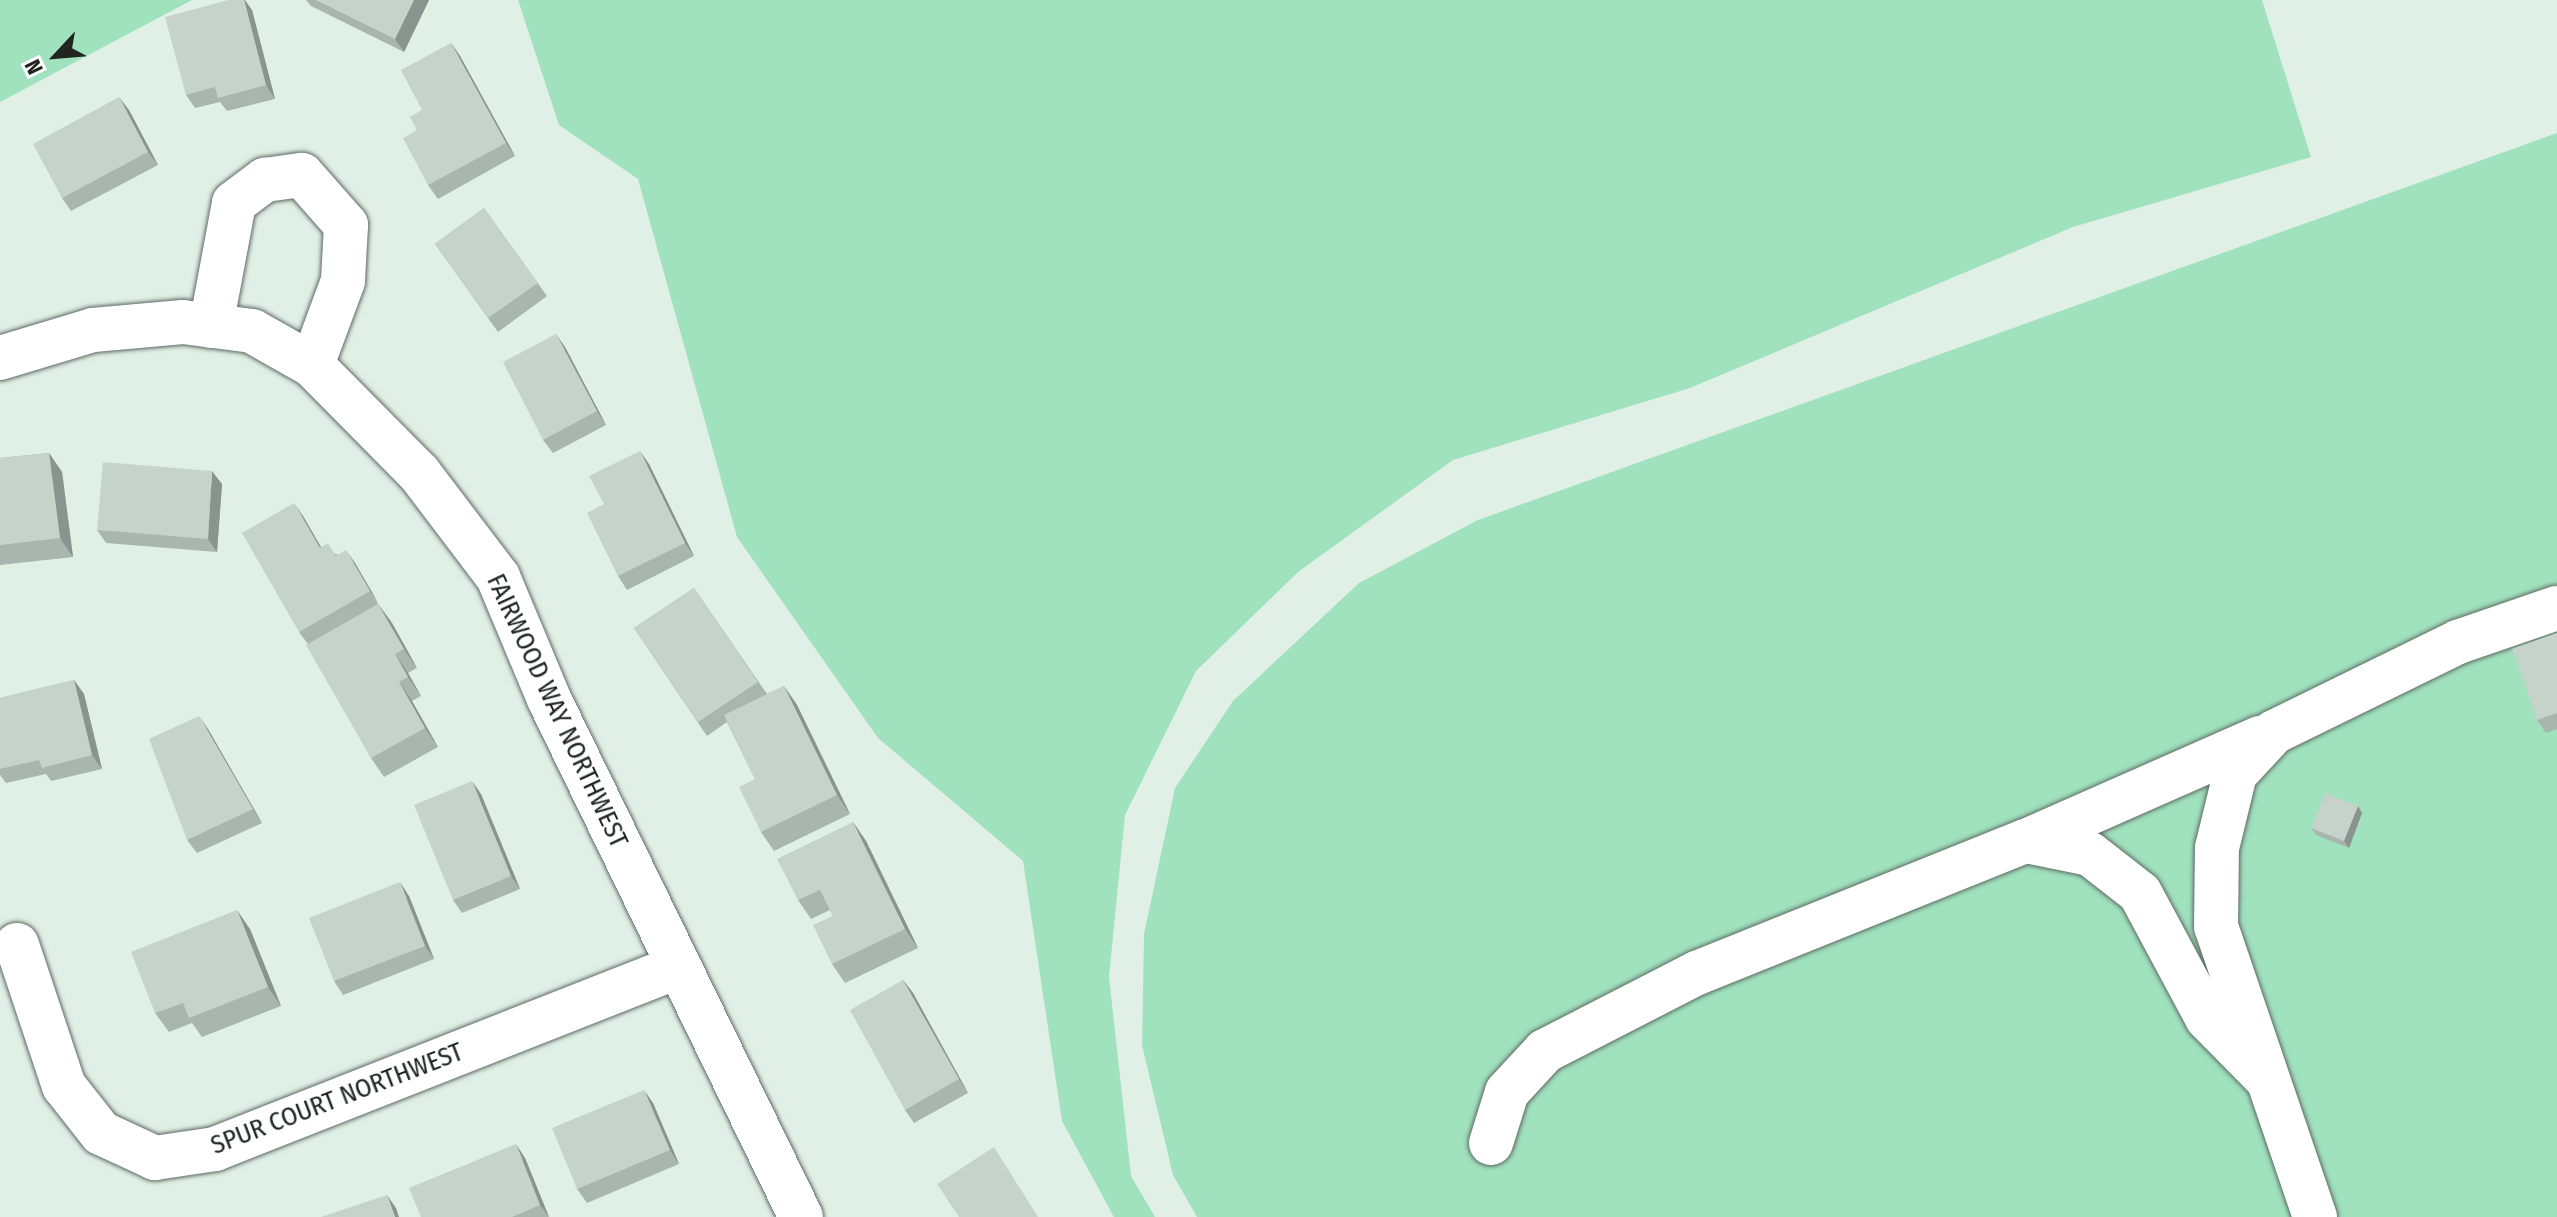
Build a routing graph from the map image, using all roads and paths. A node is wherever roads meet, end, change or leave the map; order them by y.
1 (211, 326) junction
2 (0, 358) edge
3 (312, 365) junction
4 (2557, 608) edge
5 (2274, 732) junction
6 (2026, 841) junction
7 (17, 945) dead end
8 (677, 967) junction
9 (2266, 1078) junction
10 (1491, 1143) dead end
11 (801, 1217) edge
12 (2315, 1217) edge

1 - 2 street, FAIRWOOD WAY NORTHWEST
1 - 3 street, FAIRWOOD WAY NORTHWEST
1 - 3 street
3 - 8 street, FAIRWOOD WAY NORTHWEST
4 - 5 street
5 - 6 street
5 - 9 street
6 - 9 street
6 - 10 street
7 - 8 street, SPUR COURT NORTHWEST
8 - 11 street, FAIRWOOD WAY NORTHWEST
9 - 12 street

